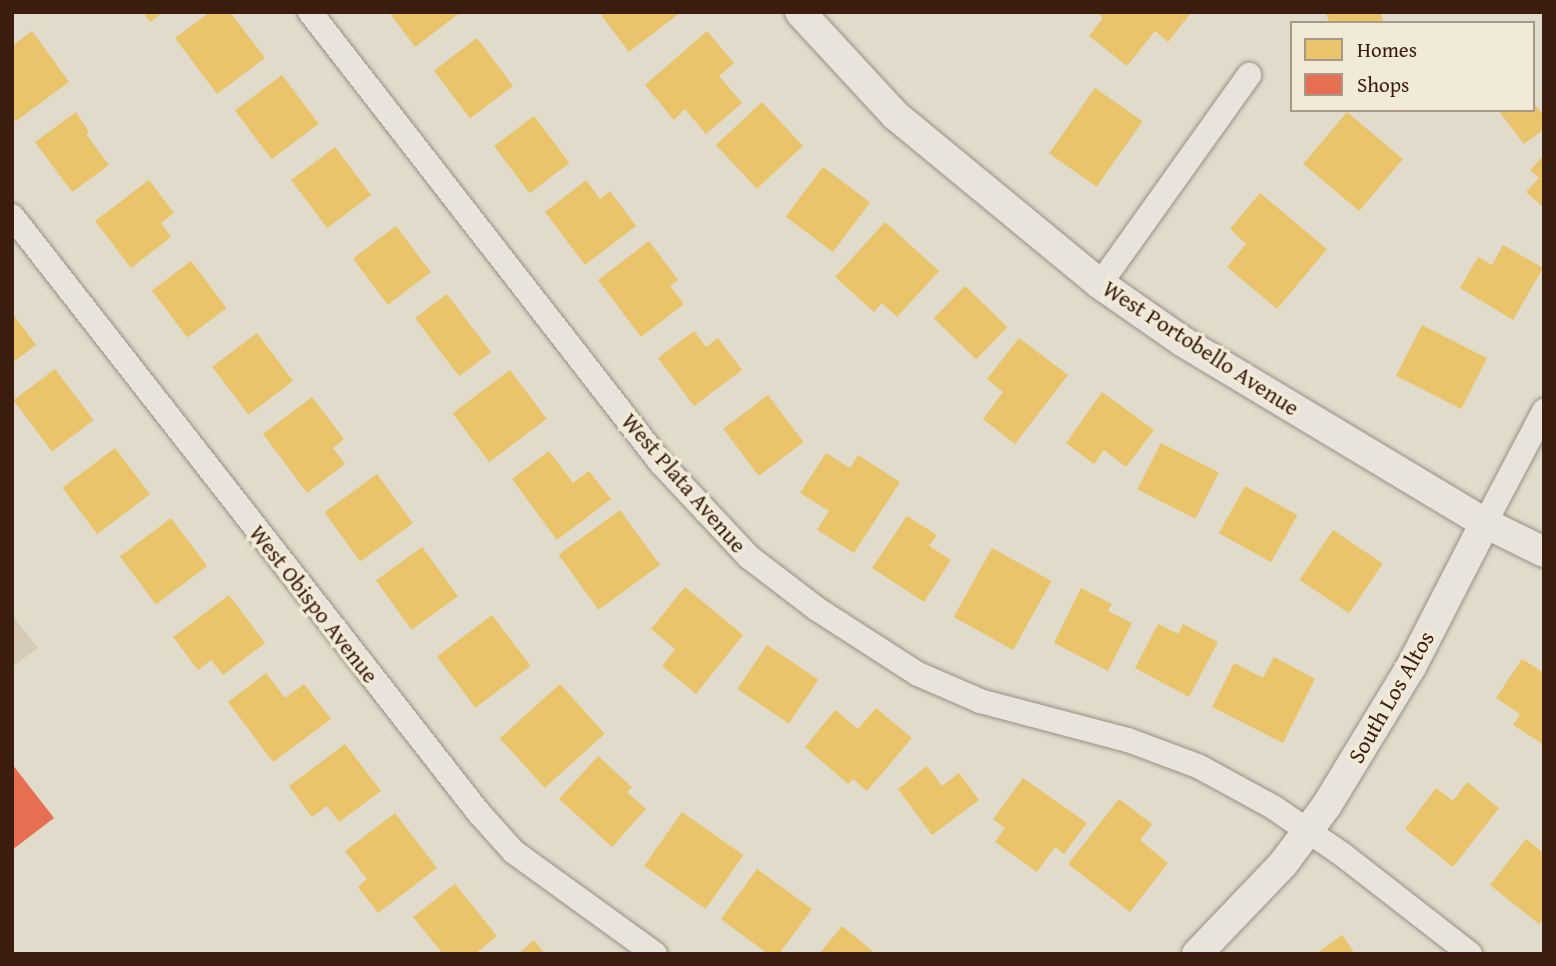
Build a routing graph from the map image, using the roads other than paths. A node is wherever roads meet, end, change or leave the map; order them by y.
1 (310, 12) edge
2 (800, 12) edge
3 (1249, 75) dead end
4 (12, 216) edge
5 (1100, 284) junction
6 (1544, 411) edge
7 (1485, 523) junction
8 (1544, 552) edge
9 (1308, 831) junction
10 (655, 954) edge
11 (1197, 954) edge
12 (1470, 954) edge

1 - 9 street, West Plata Avenue
2 - 5 street, West Portobello Avenue
3 - 5 street
4 - 10 street, West Obispo Avenue
5 - 7 street, West Portobello Avenue
6 - 7 street, South Los Altos
7 - 8 street, West Portobello Avenue
7 - 9 street, South Los Altos
9 - 11 street, South Los Altos
9 - 12 street, West Plata Avenue

